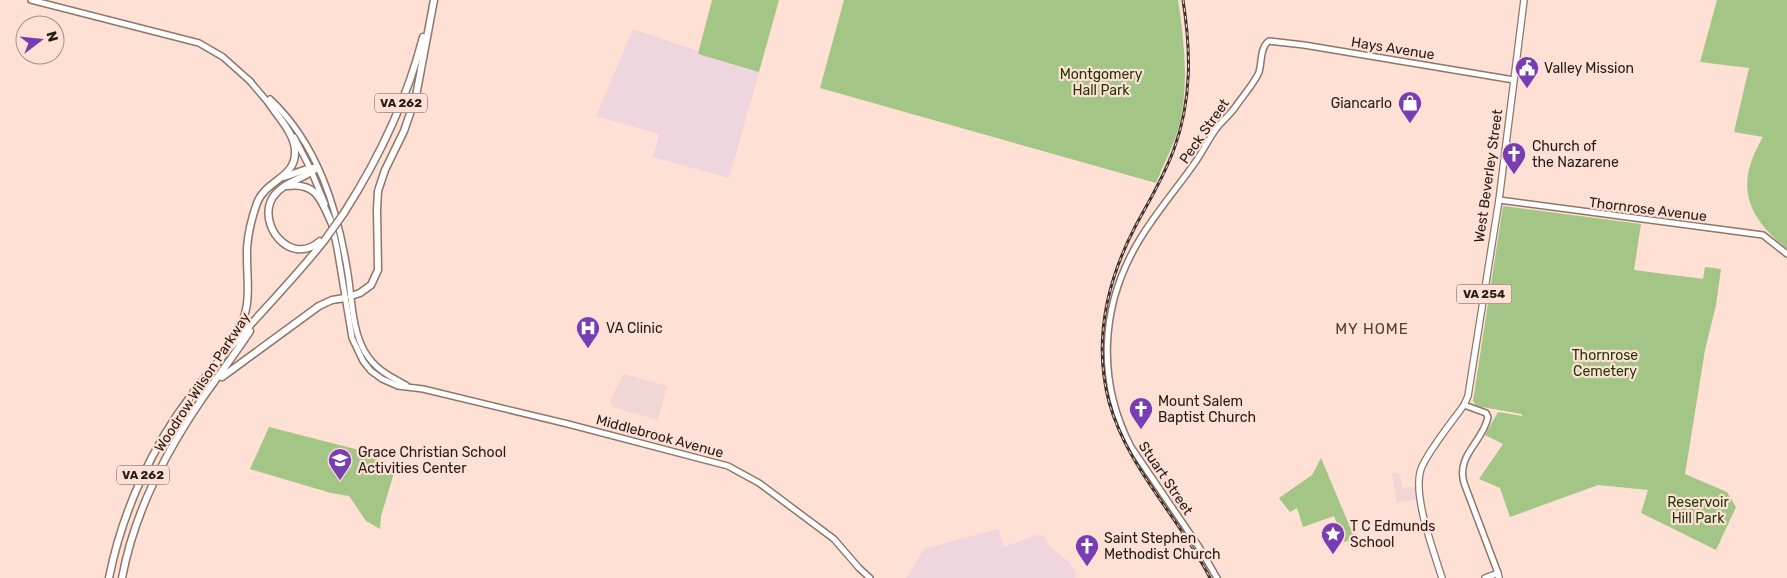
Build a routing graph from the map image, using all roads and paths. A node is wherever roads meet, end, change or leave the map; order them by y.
1 (31, 0) edge
2 (433, 0) edge
3 (1524, 0) edge
4 (1268, 40) joint
5 (249, 80) junction
6 (1514, 80) junction
7 (269, 103) junction
8 (313, 169) junction
9 (280, 178) junction
10 (286, 186) junction
11 (1174, 192) joint
12 (1499, 200) junction
13 (332, 224) junction
14 (323, 239) junction
15 (1787, 254) edge
16 (348, 297) junction
17 (262, 313) junction
18 (200, 384) junction
19 (408, 386) junction
20 (203, 398) junction
21 (1464, 405) junction
22 (1498, 576) edge
23 (109, 578) edge
24 (122, 578) edge
25 (870, 578) edge
26 (1217, 578) edge
27 (1442, 578) edge
28 (1485, 578) edge

1 - 5 main road
2 - 14 highway, Woodrow Wilson Parkway / VA 262, bridge
2 - 16 highway
3 - 6 main road, West Beverley Street / VA 254
4 - 6 main road, Hays Avenue
4 - 11 main road, Peck Street
5 - 7 main road
5 - 8 main road
6 - 12 main road, West Beverley Street / VA 254
7 - 8 main road
7 - 9 highway
8 - 9 highway
8 - 10 highway
8 - 13 main road
8 - 16 main road, Middlebrook Avenue
9 - 18 highway
10 - 13 highway
10 - 14 highway
11 - 26 main road, Stuart Street
12 - 15 main road, Thornrose Avenue
12 - 21 main road, West Beverley Street / VA 254
13 - 16 main road
14 - 17 highway, Woodrow Wilson Parkway / VA 262
16 - 19 main road, Middlebrook Avenue
16 - 19 main road, Middlebrook Avenue
16 - 20 highway
17 - 18 highway, Woodrow Wilson Parkway / VA 262
17 - 20 highway, Woodrow Wilson Parkway / VA 262
18 - 23 highway, Woodrow Wilson Parkway / VA 262
19 - 25 main road, Middlebrook Avenue
20 - 24 highway, Woodrow Wilson Parkway / VA 262
21 - 22 main road
21 - 27 main road, West Beverley Street / VA 254
22 - 28 main road

